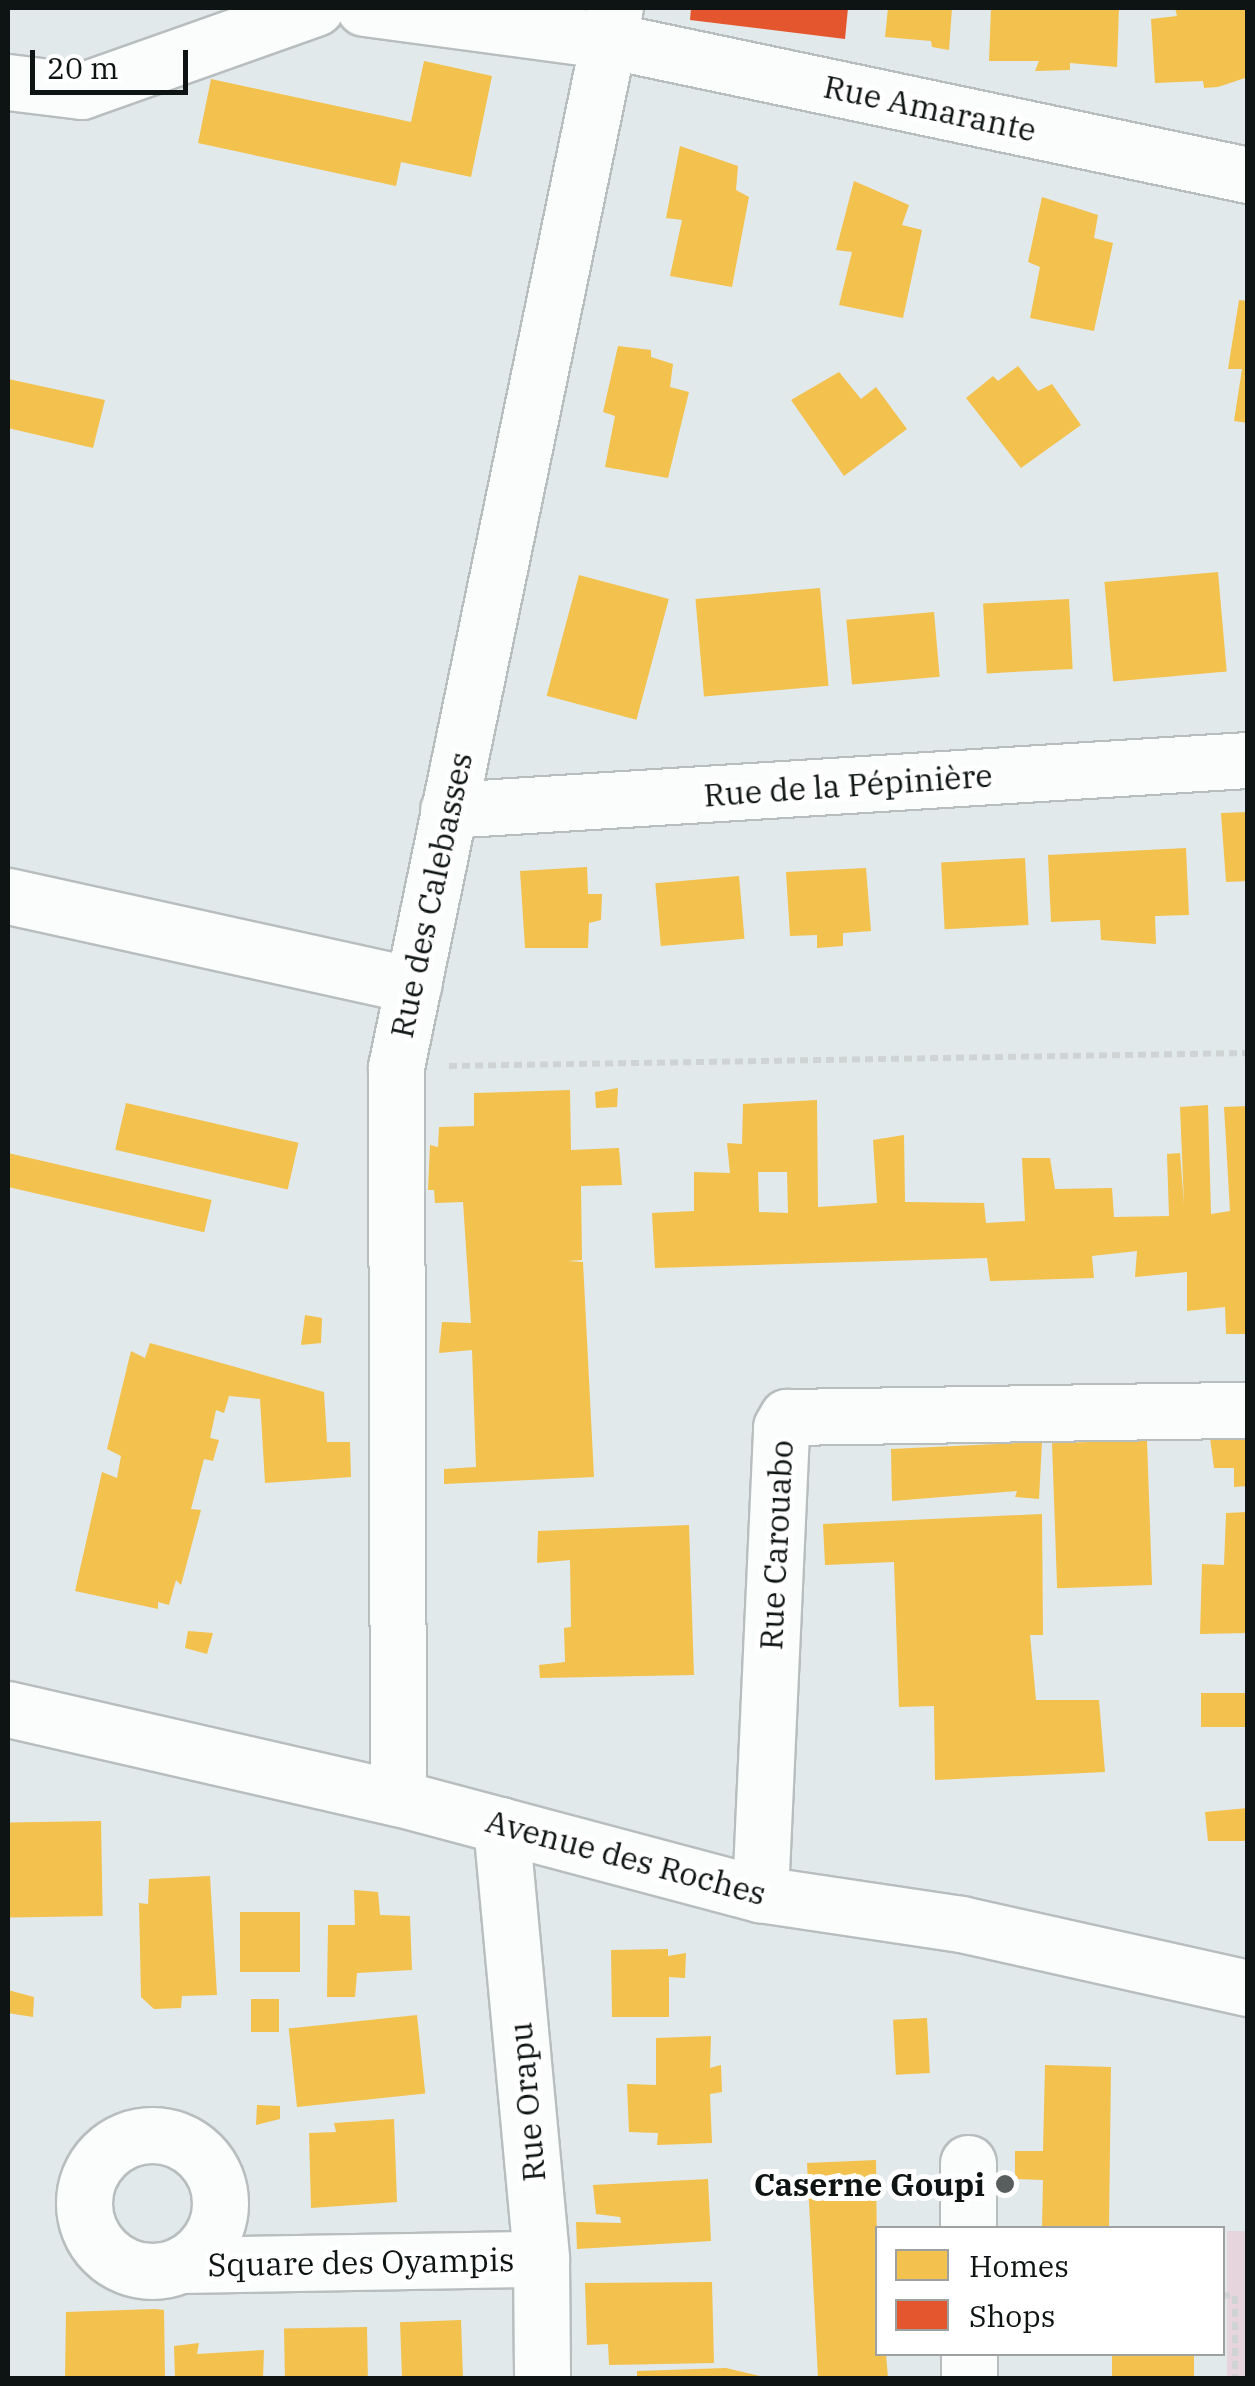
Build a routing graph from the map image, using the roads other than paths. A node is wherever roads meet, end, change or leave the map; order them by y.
1 (316, 8) edge
2 (364, 8) edge
3 (613, 24) edge
4 (8, 82) edge
5 (1248, 175) edge
6 (1248, 760) edge
7 (448, 810) junction
8 (8, 896) edge
9 (413, 985) junction
10 (1248, 1410) edge
11 (8, 1709) edge
12 (398, 1798) junction
13 (501, 1825) junction
14 (760, 1894) junction
15 (1248, 1988) edge
16 (968, 2163) dead end
17 (968, 2226) edge
18 (541, 2259) junction
19 (181, 2266) dead end
20 (542, 2378) edge

1 - 4 street
2 - 3 street, Rue Amarante
3 - 5 street, Rue Amarante
3 - 7 street, Rue des Calebasses
6 - 7 street, Rue de la Pépinière
7 - 9 street, Rue des Calebasses
8 - 9 street
9 - 12 street, Rue des Calebasses
10 - 14 street, Rue Carouabo
11 - 12 street, Avenue des Roches
12 - 13 street, Avenue des Roches
13 - 14 street, Avenue des Roches
13 - 18 street, Rue Orapu
14 - 15 street, Avenue des Roches
16 - 17 street
18 - 19 street, Square des Oyampis
18 - 20 street, Rue Orapu

